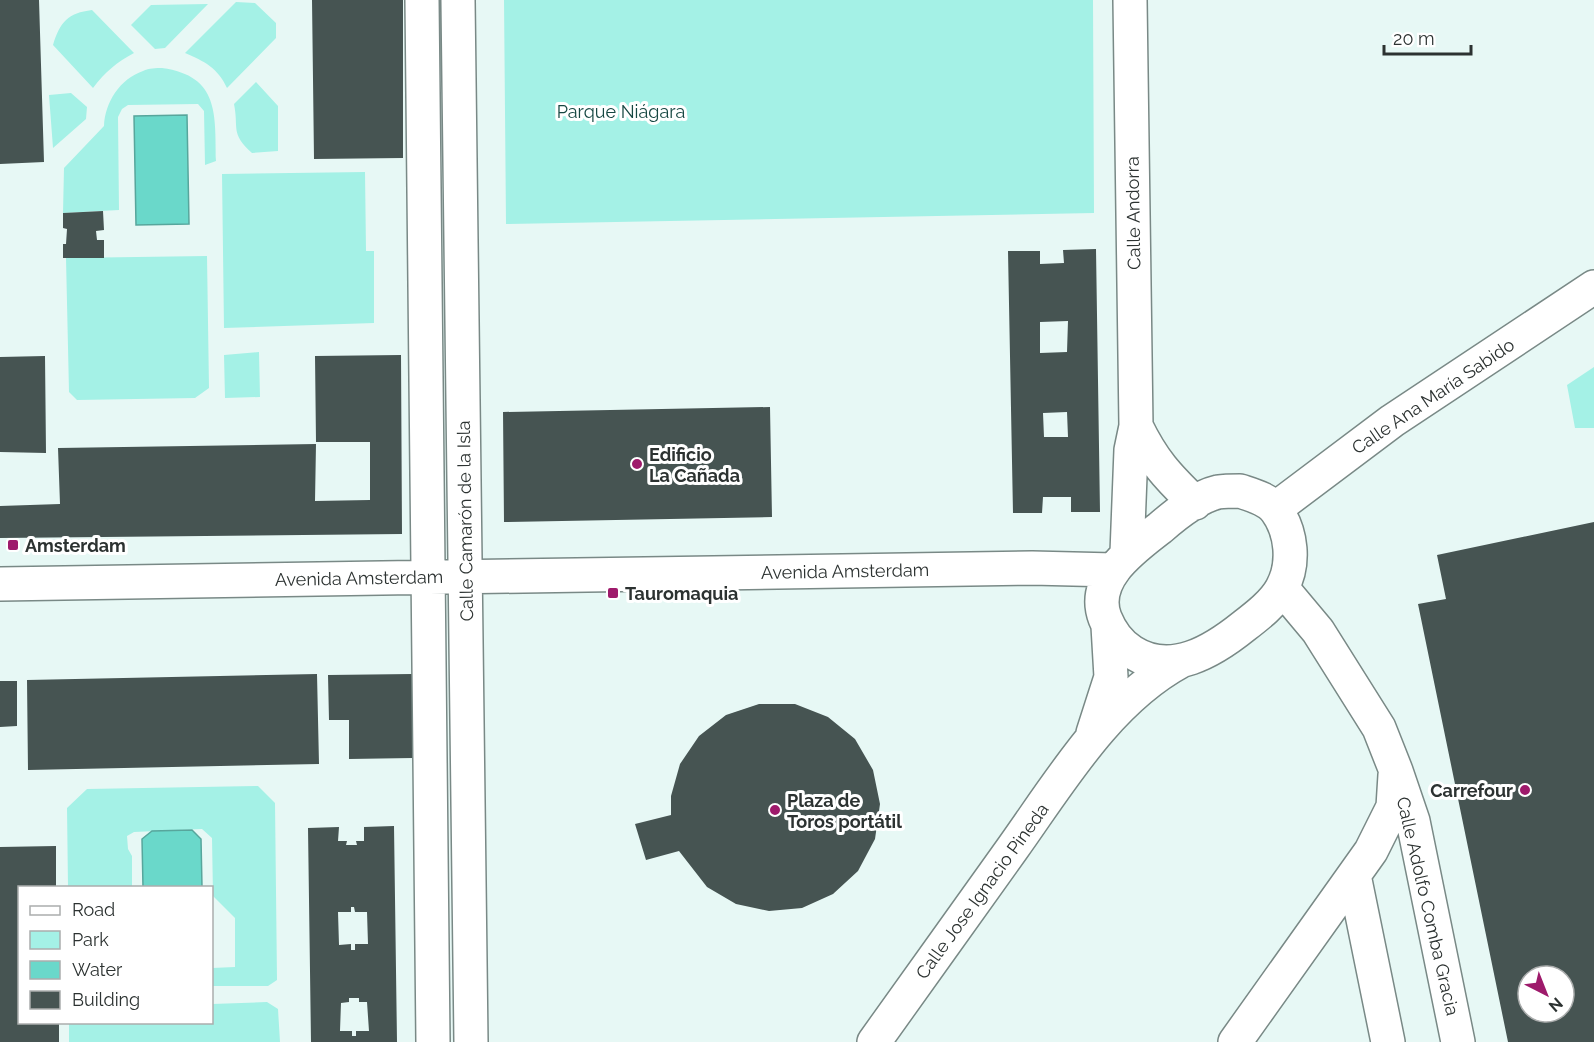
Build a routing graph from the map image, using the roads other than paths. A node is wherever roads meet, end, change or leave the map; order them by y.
1 (422, 0) edge
2 (458, 0) edge
3 (1130, 0) edge
4 (1594, 287) edge
5 (1136, 426) junction
6 (1195, 502) junction
7 (1275, 509) junction
8 (1121, 562) junction
9 (466, 577) junction
10 (427, 578) junction
11 (0, 584) edge
12 (1282, 588) junction
13 (1108, 626) junction
14 (1182, 662) junction
15 (1090, 740) junction
16 (1396, 771) junction
17 (1354, 875) junction
18 (433, 1042) edge
19 (471, 1042) edge
20 (874, 1042) edge
21 (1235, 1042) edge
22 (1388, 1042) edge
23 (1458, 1042) edge

1 - 10 street, Calle Camarón de la Isla
2 - 9 street, Calle Camarón de la Isla
3 - 5 street, Calle Andorra
4 - 7 street, Calle Ana María Sabido
5 - 6 street, Calle Andorra
5 - 8 street, Calle Andorra
6 - 7 street
6 - 8 street
7 - 12 street
8 - 9 street, Avenida Amsterdam
8 - 13 street
9 - 10 street, Avenida Amsterdam
9 - 19 street, Calle Camarón de la Isla
10 - 11 street, Avenida Amsterdam
10 - 18 street, Calle Camarón de la Isla
12 - 14 street
12 - 16 street, Calle Adolfo Comba Gracia
13 - 14 street
13 - 15 street, Calle Jose Ignacio Pineda
14 - 15 street, Calle Jose Ignacio Pineda
15 - 20 street, Calle Jose Ignacio Pineda
16 - 17 street, Calle Adolfo Comba Gracia
16 - 23 street, Calle Adolfo Comba Gracia
17 - 21 street, Calle Adolfo Comba Gracia
17 - 22 street

